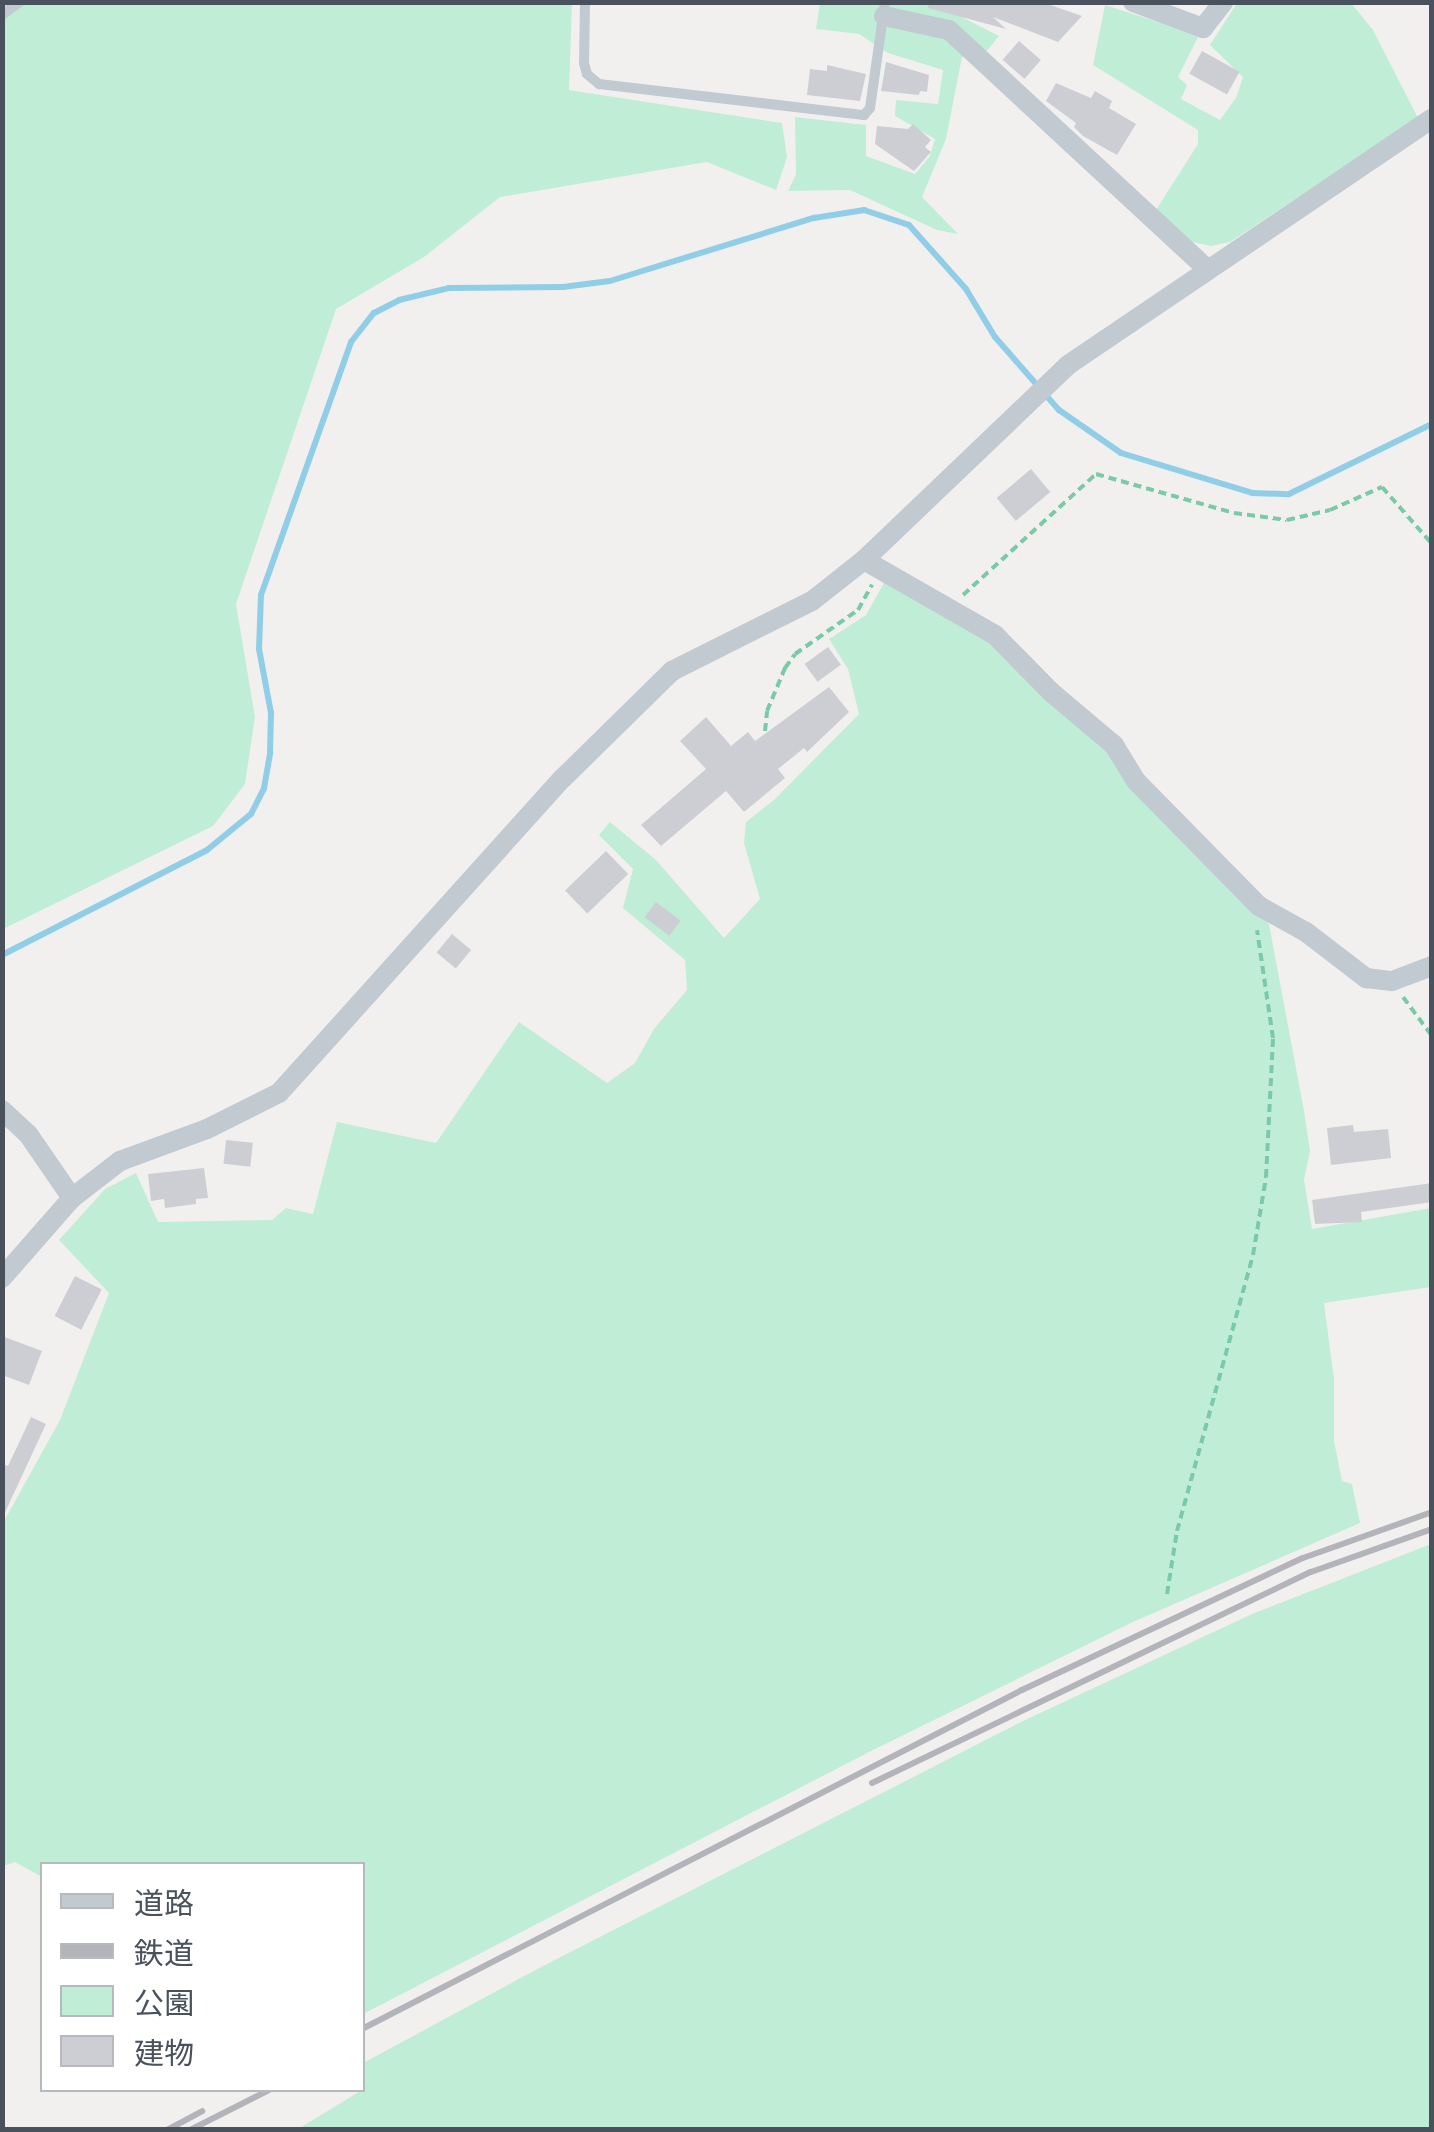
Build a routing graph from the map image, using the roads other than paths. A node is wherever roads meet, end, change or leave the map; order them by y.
1 (20, 2) edge
2 (585, 2) edge
3 (1133, 2) edge
4 (1224, 2) edge
5 (884, 10) edge
6 (2, 15) edge
7 (1432, 119) edge
8 (1207, 268) junction
9 (872, 565) junction
10 (1432, 966) edge
11 (2, 1110) edge
12 (72, 1198) junction
13 (2, 1278) edge

1 - 6 lane
2 - 5 lane
3 - 4 street
5 - 8 street
7 - 8 street
8 - 9 street
9 - 10 street
9 - 12 street
11 - 12 street
12 - 13 street

